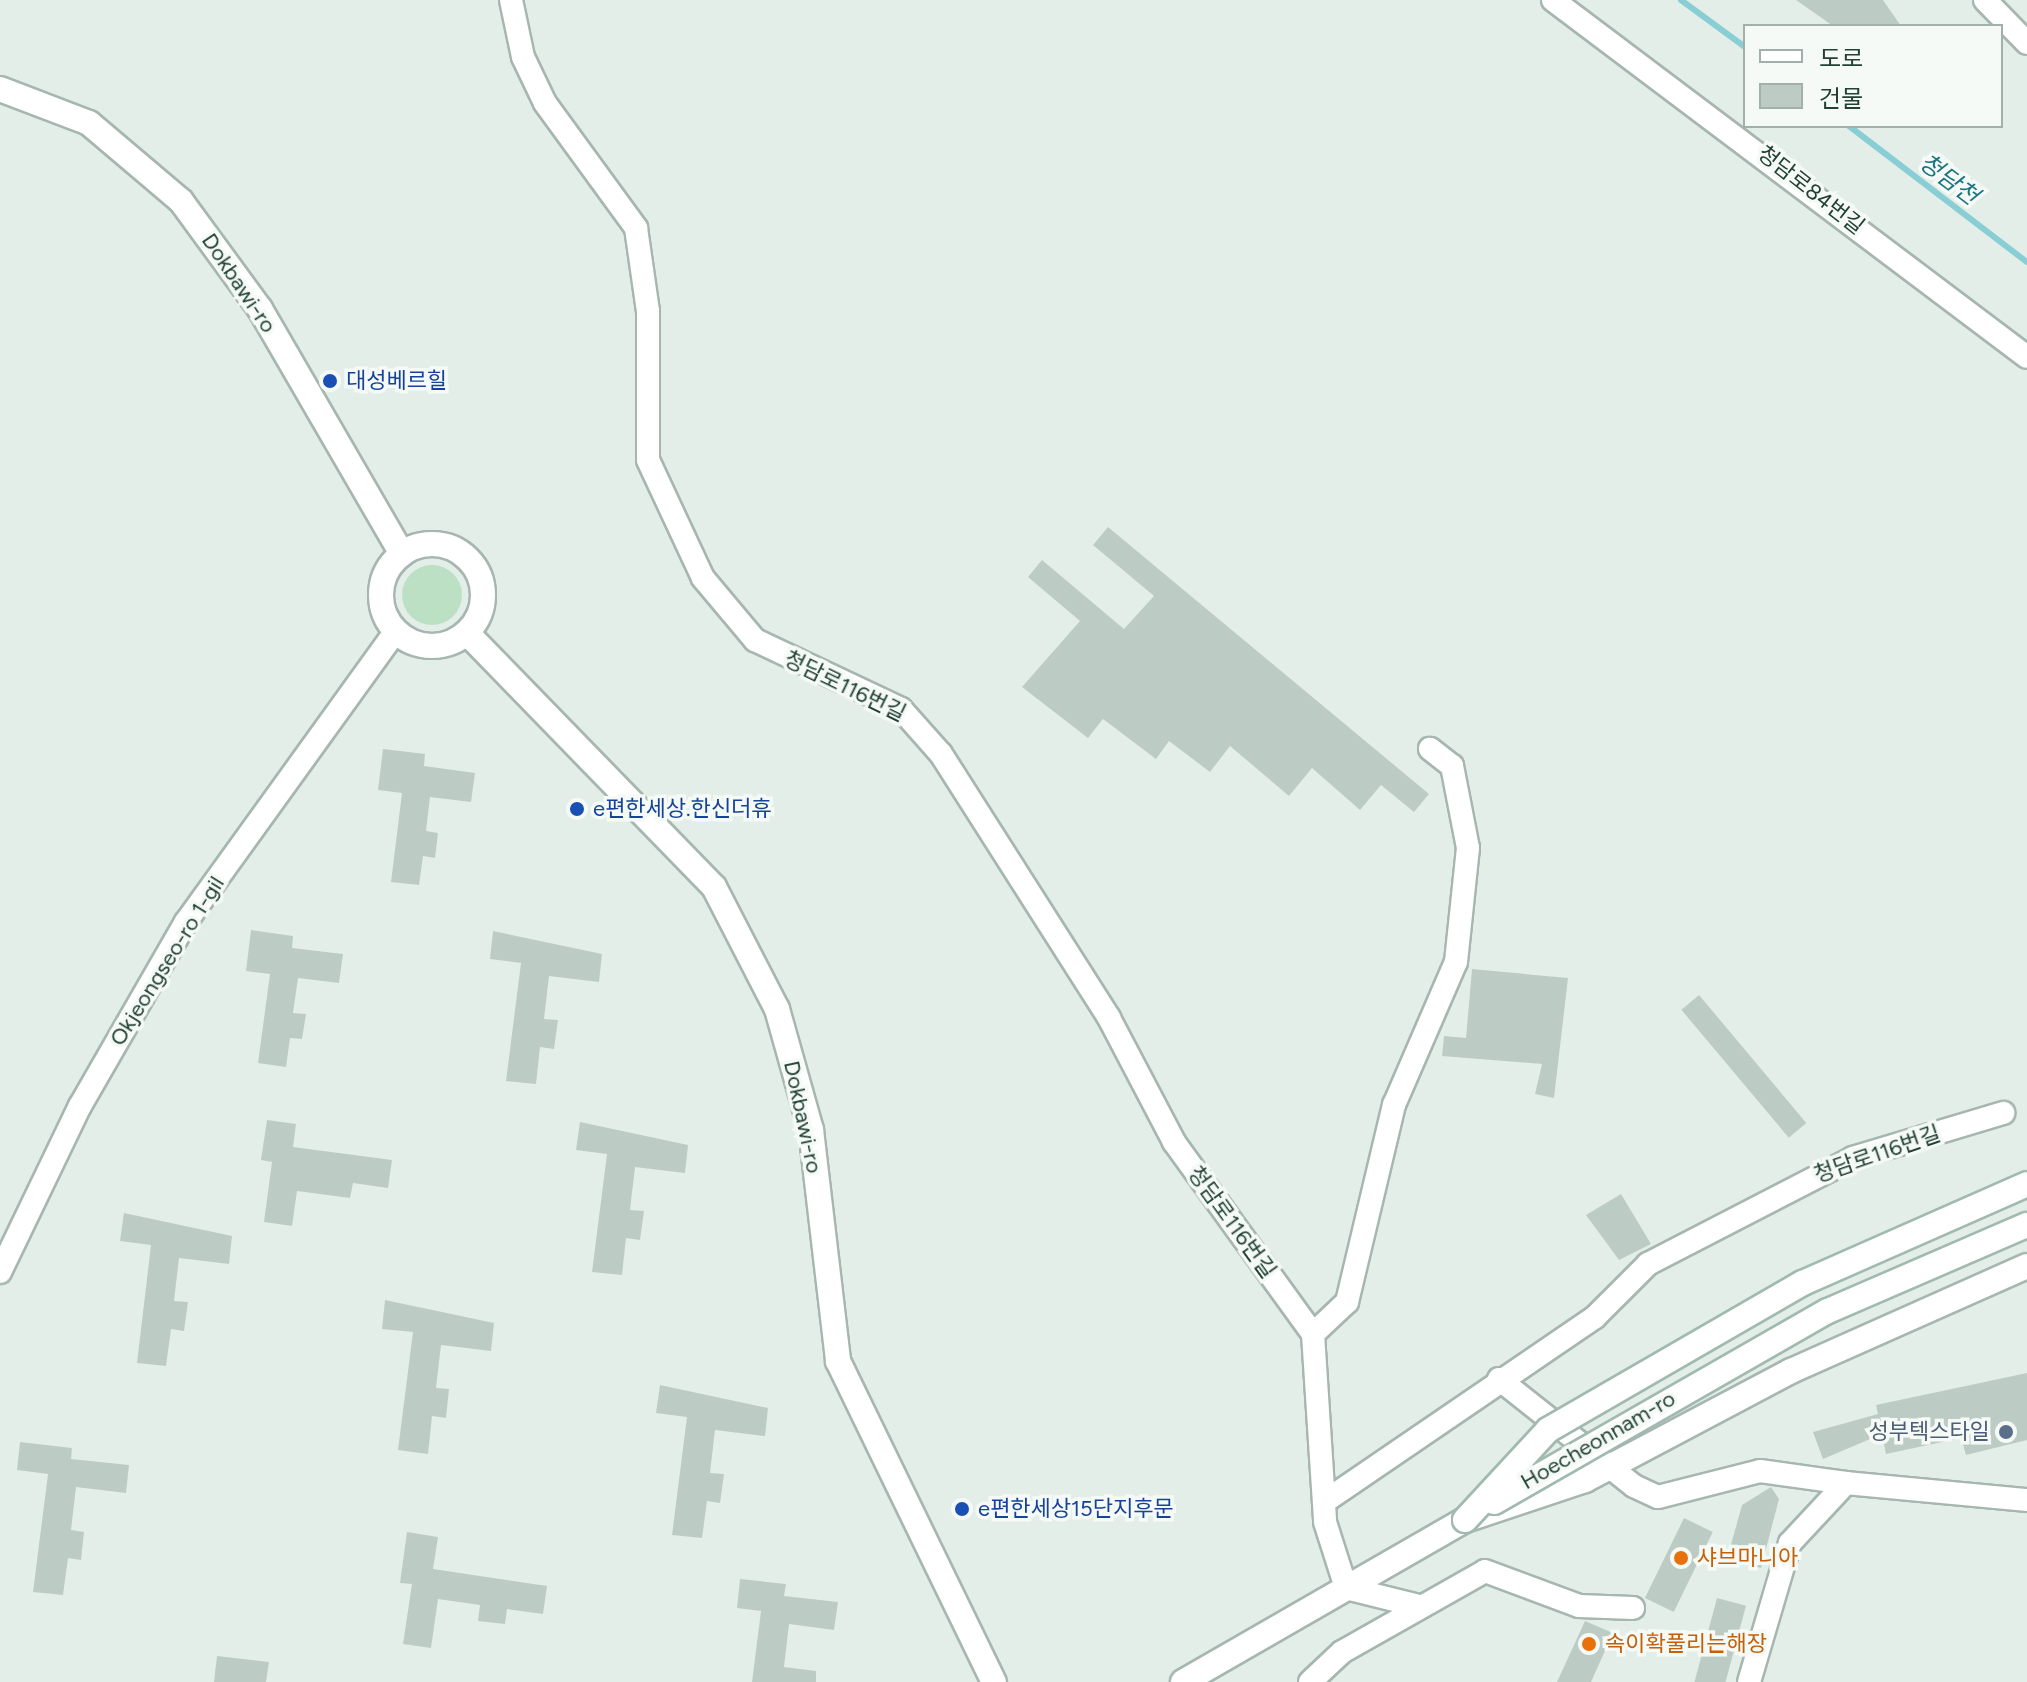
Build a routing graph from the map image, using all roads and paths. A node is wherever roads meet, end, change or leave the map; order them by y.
1 (511, 0) edge
2 (1553, 0) edge
3 (1985, 0) edge
4 (2027, 43) edge
5 (0, 89) edge
6 (2027, 357) edge
7 (402, 554) junction
8 (396, 631) junction
9 (467, 633) junction
10 (1430, 749) dead end
11 (2003, 1113) dead end
12 (2027, 1184) edge
13 (2027, 1225) edge
14 (2027, 1266) edge
15 (0, 1272) edge
16 (1313, 1334) junction
17 (1499, 1379) junction
18 (1846, 1483) junction
19 (2027, 1500) edge
20 (1324, 1502) junction
21 (1465, 1520) junction
22 (1346, 1588) junction
23 (1419, 1606) junction
24 (1633, 1608) dead end
25 (994, 1682) edge
26 (1183, 1682) edge
27 (1310, 1682) edge
28 (1749, 1682) edge

1 - 16 street, 청담로116번길
2 - 6 street, 청담로84번길
3 - 4 street
5 - 7 main road, Dokbawi-ro
7 - 8 main road
7 - 9 main road
8 - 9 main road
8 - 15 street, Okjeongseo-ro 1-gil
9 - 25 main road, Dokbawi-ro
10 - 16 street
11 - 17 street, 청담로116번길
12 - 21 main road, bridge
13 - 21 main road, Hoecheonnam-ro, bridge
14 - 21 main road
16 - 20 street
17 - 18 street
17 - 20 street, 청담로116번길
18 - 19 street
18 - 28 street
20 - 22 street
21 - 22 main road, Hoecheonnam-ro
22 - 23 street
22 - 26 main road, Hoecheonnam-ro
23 - 24 street
23 - 27 street

